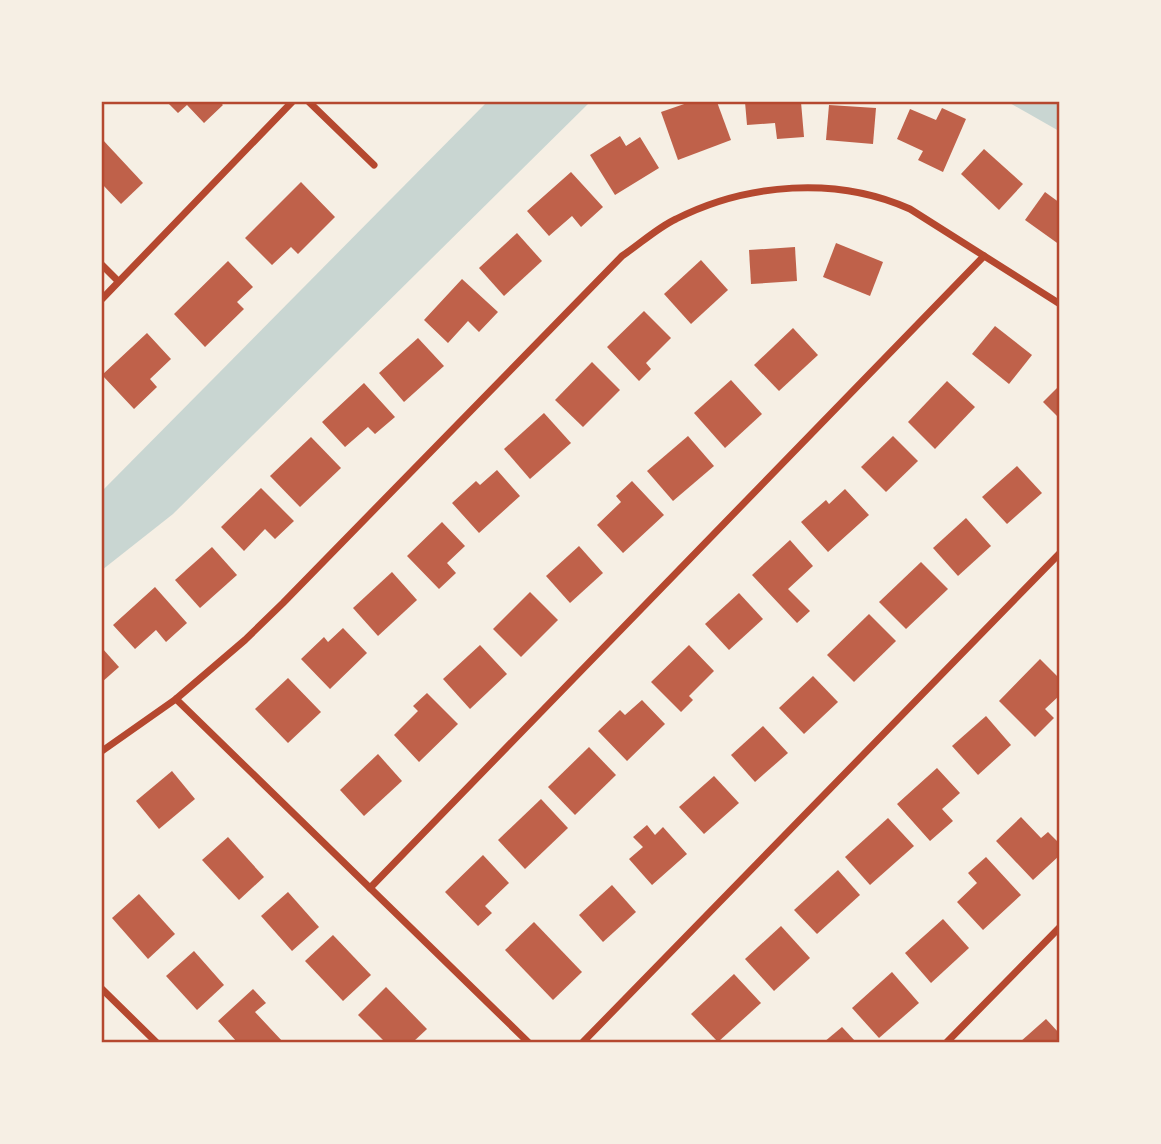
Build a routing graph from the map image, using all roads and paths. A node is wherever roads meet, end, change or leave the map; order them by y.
1 (292, 102) edge
2 (309, 102) edge
3 (374, 165) dead end
4 (984, 257) junction
5 (102, 265) edge
6 (118, 281) junction
7 (102, 299) edge
8 (1059, 304) edge
9 (1059, 553) edge
10 (176, 699) junction
11 (102, 751) edge
12 (370, 888) junction
13 (1059, 927) edge
14 (102, 989) edge
15 (156, 1042) edge
16 (528, 1042) edge
17 (583, 1042) edge
18 (947, 1042) edge

1 - 6 street
2 - 3 street
4 - 8 street
4 - 10 street
4 - 12 street
5 - 6 street
6 - 7 street
9 - 17 street
10 - 11 street
10 - 12 street
12 - 16 street
13 - 18 street
14 - 15 street

